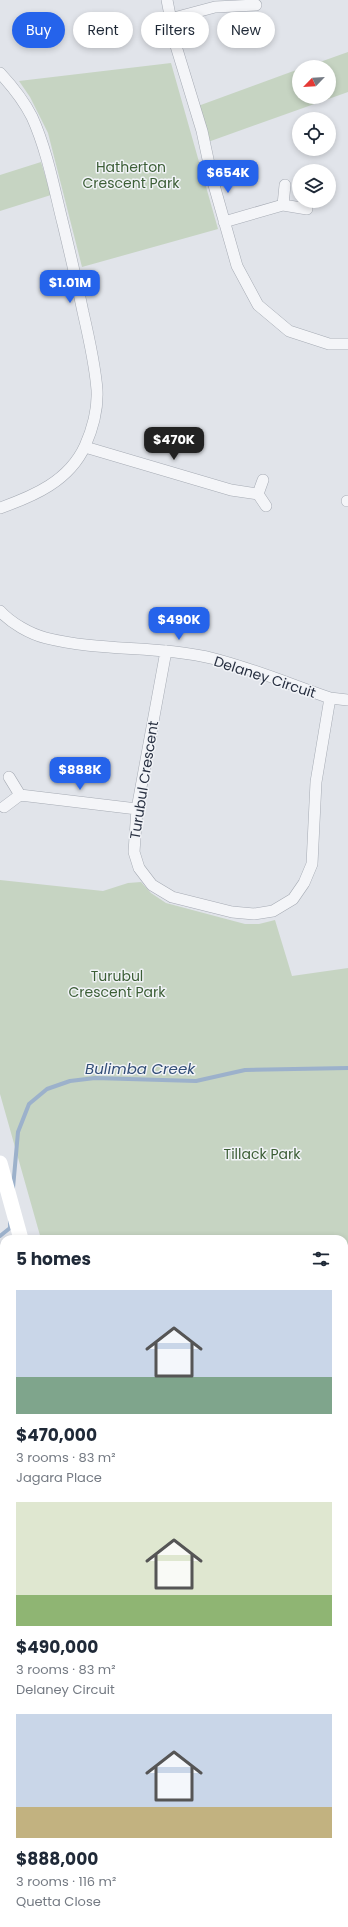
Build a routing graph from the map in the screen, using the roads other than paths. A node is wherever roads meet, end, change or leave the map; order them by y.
1 (167, 0) edge
2 (236, 3) edge
3 (256, 5) dead end
4 (169, 12) edge
5 (195, 12) edge
6 (177, 48) edge
7 (0, 73) edge
8 (285, 185) dead end
9 (283, 205) junction
10 (307, 209) dead end
11 (224, 222) junction
12 (348, 344) edge
13 (85, 447) junction
14 (263, 480) dead end
15 (258, 494) junction
16 (266, 506) dead end
17 (0, 508) edge
18 (0, 611) edge
19 (166, 651) junction
20 (330, 698) junction
21 (348, 700) edge
22 (9, 777) dead end
23 (20, 795) junction
24 (4, 807) dead end
25 (137, 809) junction
26 (0, 1164) edge
27 (20, 1235) edge

1 - 4 street
2 - 3 street
2 - 5 street
6 - 11 street
7 - 13 street
8 - 9 street
9 - 10 street
9 - 11 street
11 - 12 street
13 - 15 street
13 - 17 street
14 - 15 street
15 - 16 street
18 - 19 street, Delaney Circuit
19 - 20 street, Delaney Circuit
19 - 25 street, Turubul Crescent
20 - 21 street, Delaney Circuit
20 - 25 street, Turubul Crescent
22 - 23 street
23 - 24 street
23 - 25 street
26 - 27 main road

